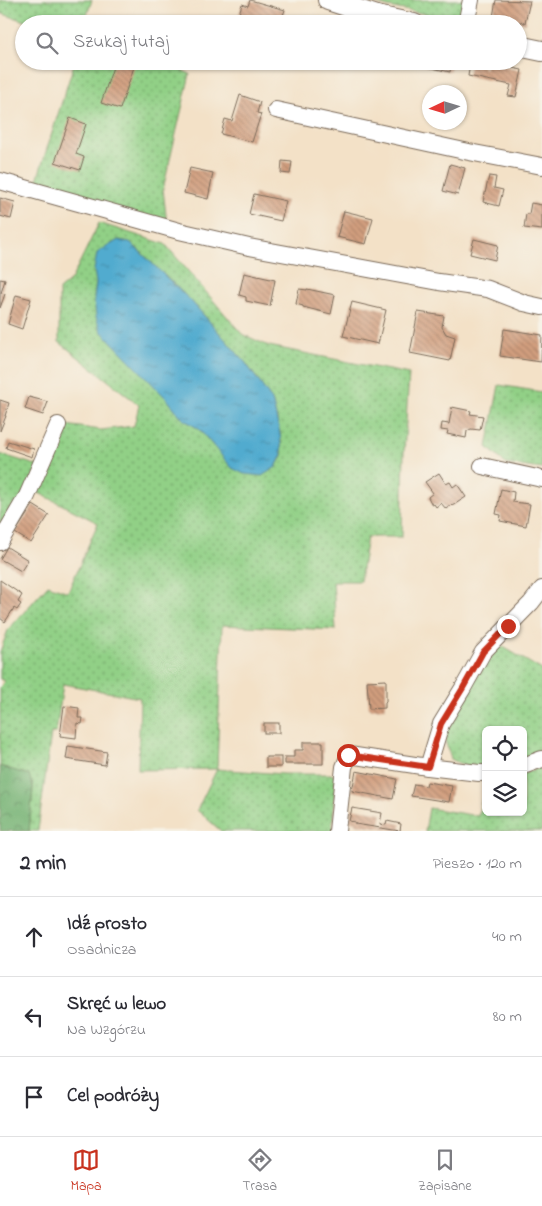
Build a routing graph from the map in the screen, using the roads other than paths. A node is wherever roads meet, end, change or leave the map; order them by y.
1 (328, 0) edge
2 (471, 0) edge
3 (374, 15) edge
4 (468, 15) edge
5 (527, 48) edge
6 (542, 51) edge
7 (276, 110) dead end
8 (542, 166) edge
9 (0, 181) edge
10 (542, 307) edge
11 (58, 425) dead end
12 (482, 466) dead end
13 (542, 479) edge
14 (0, 542) edge
15 (542, 589) edge
16 (542, 759) edge
17 (527, 765) edge
18 (428, 767) junction
19 (482, 773) edge
20 (337, 831) edge

1 - 3 street
2 - 4 street
5 - 6 street
7 - 8 street
9 - 10 street
11 - 14 street
12 - 13 street
15 - 18 street
16 - 17 street
18 - 19 street
18 - 20 street

